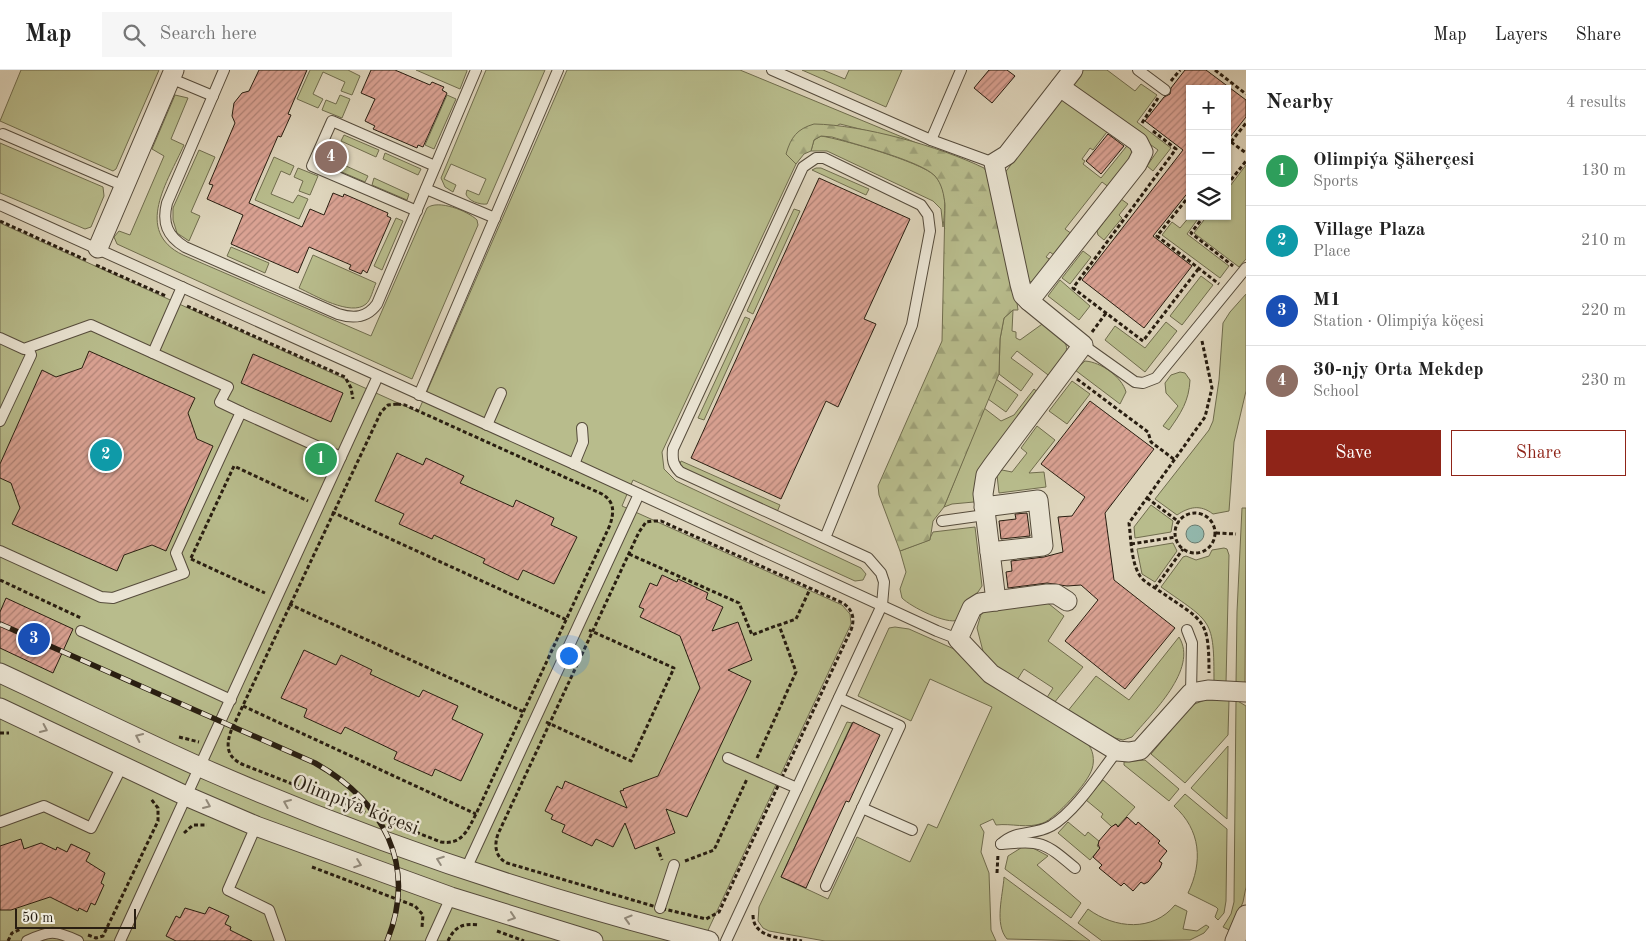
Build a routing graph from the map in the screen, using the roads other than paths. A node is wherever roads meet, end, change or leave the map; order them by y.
1 (224, 70) edge
2 (476, 70) edge
3 (558, 70) edge
4 (772, 70) edge
5 (961, 70) edge
6 (1073, 70) edge
7 (1138, 70) edge
8 (172, 74) edge
9 (1060, 87) junction
10 (1165, 90) road end
11 (213, 96) junction
12 (2, 134) dead end
13 (931, 140) junction
14 (994, 163) junction
15 (436, 166) junction
16 (124, 186) junction
17 (426, 188) junction
18 (0, 205) edge
19 (416, 211) junction
20 (495, 218) junction
21 (98, 248) junction
22 (1244, 270) edge
23 (182, 287) junction
24 (1029, 301) junction
25 (0, 338) edge
26 (1083, 345) junction
27 (28, 348) junction
28 (153, 353) junction
29 (378, 376) junction
30 (501, 393) dead end
31 (419, 395) junction
32 (242, 412) junction
33 (0, 420) edge
34 (487, 425) junction
35 (582, 428) dead end
36 (341, 457) junction
37 (574, 464) junction
38 (639, 494) junction
39 (985, 511) junction
40 (942, 521) dead end
41 (824, 538) junction
42 (0, 551) edge
43 (990, 552) junction
44 (996, 601) junction
45 (1067, 602) dead end
46 (882, 605) junction
47 (1187, 630) dead end
48 (81, 631) dead end
49 (958, 639) junction
50 (0, 673) edge
51 (1200, 692) junction
52 (1246, 692) edge
53 (839, 698) junction
54 (231, 700) junction
55 (0, 708) edge
56 (1117, 751) junction
57 (728, 758) dead end
58 (122, 766) junction
59 (200, 767) junction
60 (797, 788) junction
61 (186, 796) junction
62 (862, 808) junction
63 (0, 822) edge
64 (256, 826) junction
65 (912, 830) dead end
66 (674, 865) road end
67 (1075, 868) dead end
68 (466, 869) junction
69 (826, 886) dead end
70 (451, 897) junction
71 (660, 908) road end
72 (1246, 915) edge
73 (78, 936) edge
74 (27, 941) edge
75 (120, 941) edge
76 (280, 941) edge
77 (431, 941) edge
78 (593, 941) edge
79 (709, 941) edge
80 (726, 941) edge
81 (1235, 941) edge

1 - 11 lane
2 - 15 lane
3 - 20 lane
4 - 13 lane
5 - 13 lane
6 - 9 street
7 - 10 lane
8 - 11 lane
8 - 16 street
9 - 14 street
9 - 24 street
11 - 19 lane
12 - 16 lane
13 - 14 lane
14 - 24 street
15 - 17 lane
15 - 19 lane
16 - 21 street
17 - 19 lane
17 - 20 lane
18 - 21 lane
20 - 31 lane
21 - 23 lane
22 - 26 lane
23 - 28 lane
23 - 29 lane
24 - 26 street
25 - 27 lane
26 - 39 street
27 - 28 lane
27 - 33 lane
28 - 32 lane
29 - 31 lane
29 - 36 lane
30 - 34 lane
31 - 34 lane
32 - 36 lane
32 - 42 lane
34 - 37 lane
35 - 37 lane
36 - 54 lane
37 - 38 lane
38 - 46 lane
38 - 68 lane
39 - 40 lane
39 - 43 street
39 - 43 street
41 - 41 lane
41 - 46 lane
43 - 44 street
44 - 45 street
44 - 49 street
46 - 49 lane
46 - 53 lane
47 - 51 lane
48 - 54 lane
49 - 56 street
59 -> 50 street, Olimpiýa köçesi
51 - 52 street
51 - 56 street
53 - 60 lane
53 - 62 lane
54 - 59 lane
55 -> 58 street
56 - 67 lane
57 - 60 lane
58 - 61 street
58 - 63 lane
59 - 61 lane
68 -> 59 street, Olimpiýa köçesi
60 - 80 lane
61 -> 64 street
61 - 75 lane
62 - 65 lane
62 - 69 lane
64 -> 70 street
64 - 76 lane
66 - 71 lane
79 -> 68 street, Olimpiýa köçesi
70 - 77 lane
70 -> 78 street
72 - 81 street
73 - 74 lane

